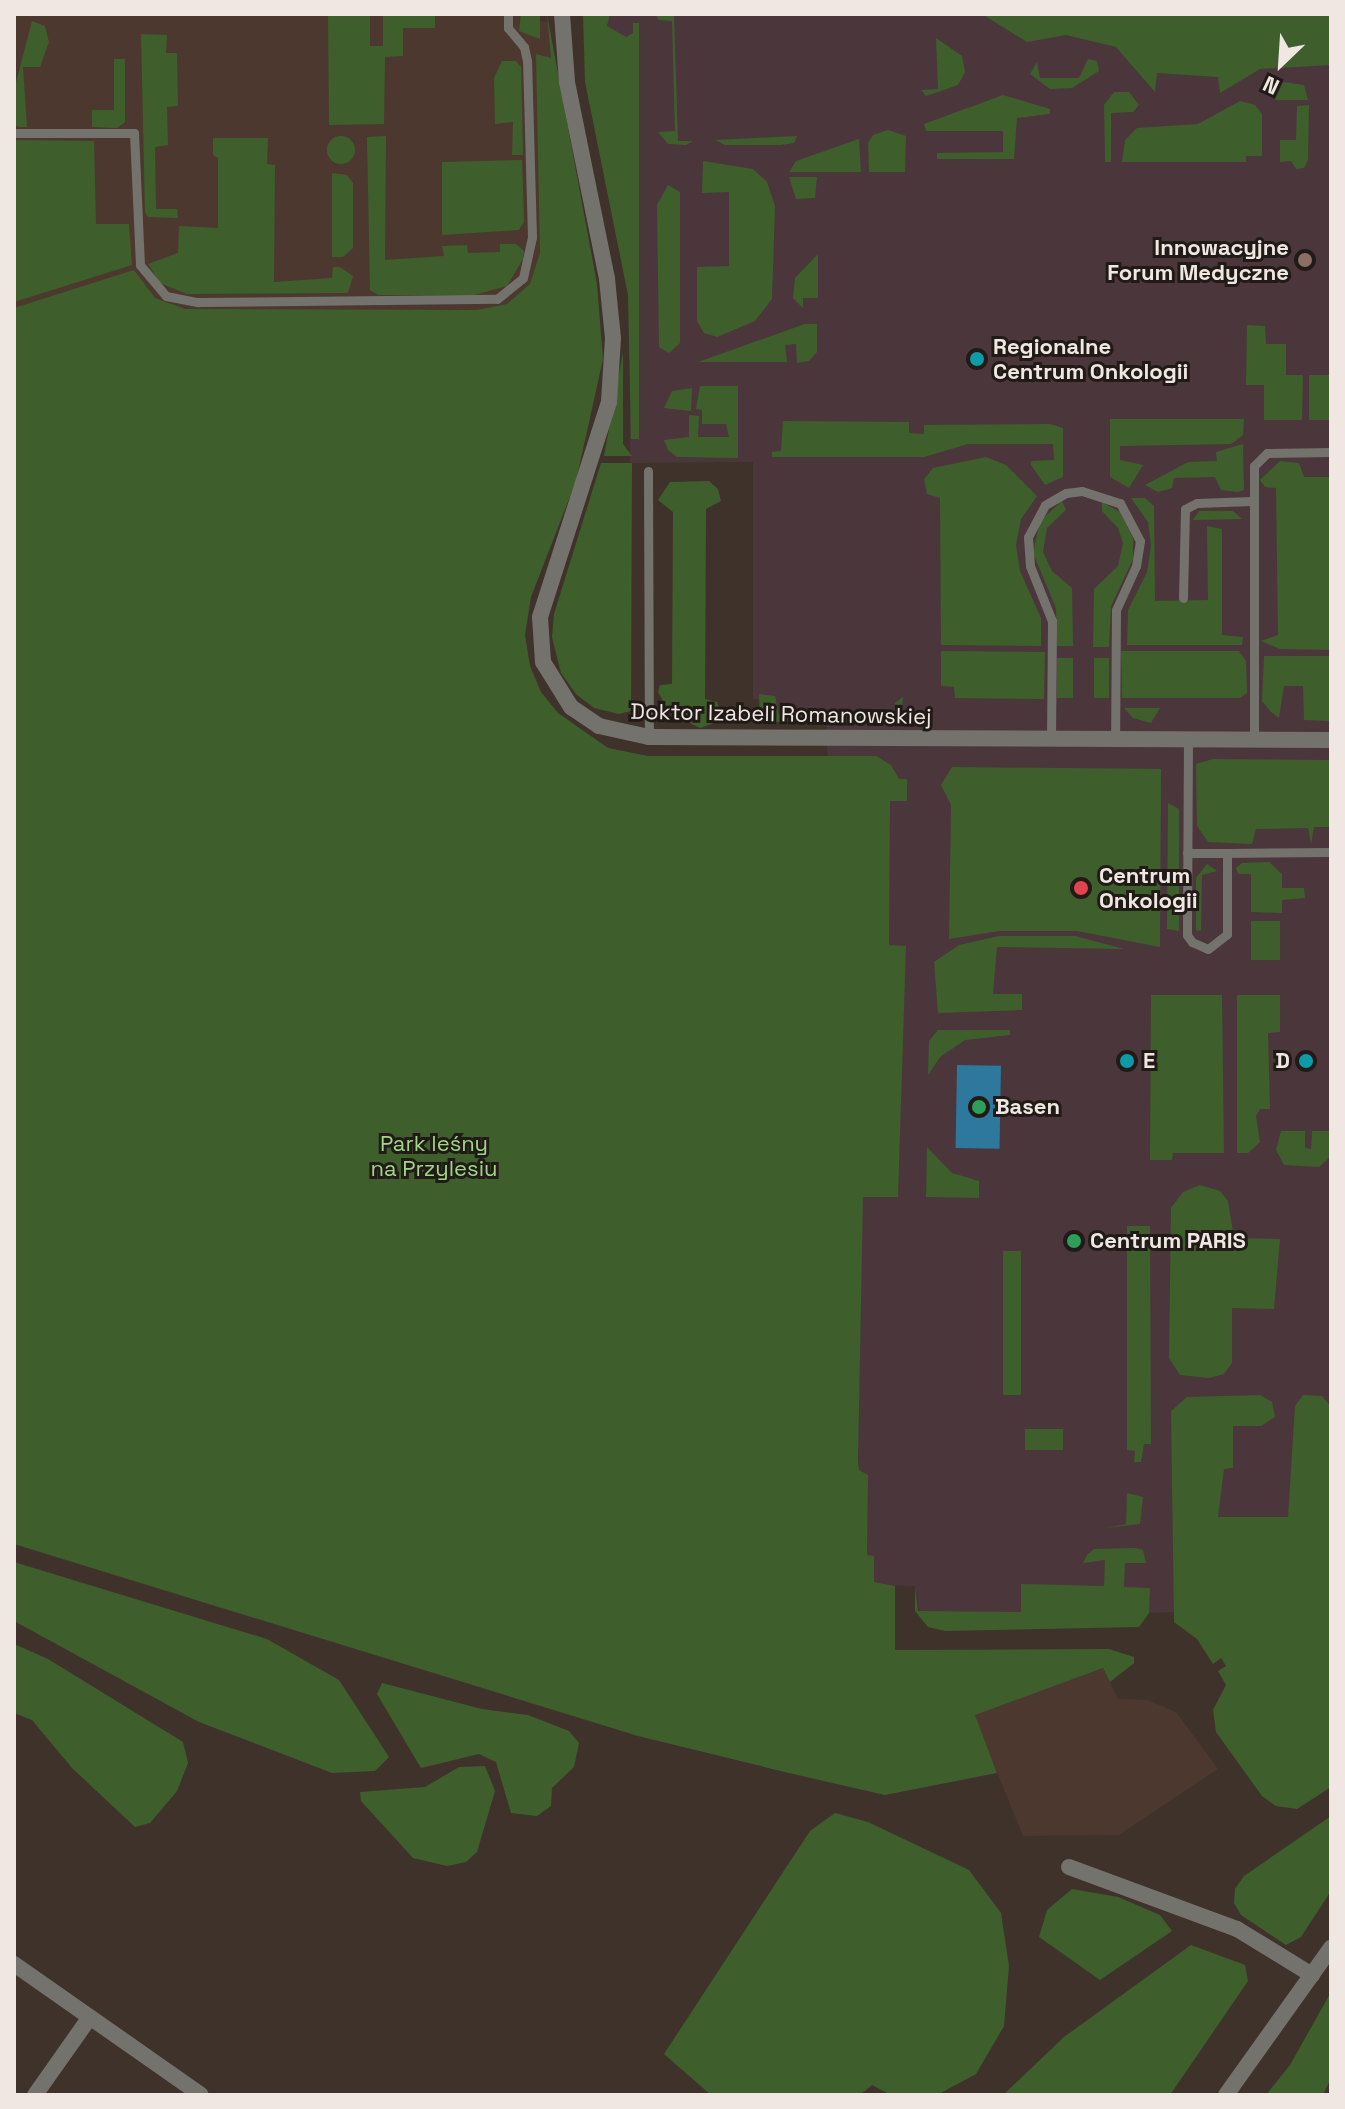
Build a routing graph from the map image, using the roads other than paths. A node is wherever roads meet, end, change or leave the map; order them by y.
1 (508, 14) edge
2 (562, 14) edge
3 (14, 133) edge
4 (1331, 452) edge
5 (648, 471) dead end
6 (1252, 501) junction
7 (1183, 598) dead end
8 (649, 737) junction
9 (1051, 739) junction
10 (1115, 739) junction
11 (1188, 739) junction
12 (1331, 740) edge
13 (1254, 741) junction
14 (1331, 852) edge
15 (1187, 853) junction
16 (1227, 853) junction
17 (1069, 1867) dead end
18 (1331, 1948) edge
19 (14, 1964) edge
20 (1312, 1975) junction
21 (90, 2017) junction
22 (35, 2095) edge
23 (201, 2095) edge
24 (1226, 2095) edge

1 - 3 lane
2 - 8 street, Doktor Izabeli Romanowskiej
4 - 6 lane
5 - 8 lane
6 - 7 lane
6 - 13 lane
8 - 9 street, Doktor Izabeli Romanowskiej
9 - 10 street, Doktor Izabeli Romanowskiej
9 - 10 lane
10 - 11 street, Doktor Izabeli Romanowskiej
11 - 13 street, Doktor Izabeli Romanowskiej
11 - 15 lane
12 - 13 street, Doktor Izabeli Romanowskiej
14 - 16 lane
15 - 16 lane
15 - 16 lane
17 - 20 street
18 - 20 street
19 - 21 street
20 - 24 street
21 - 22 street
21 - 23 street

